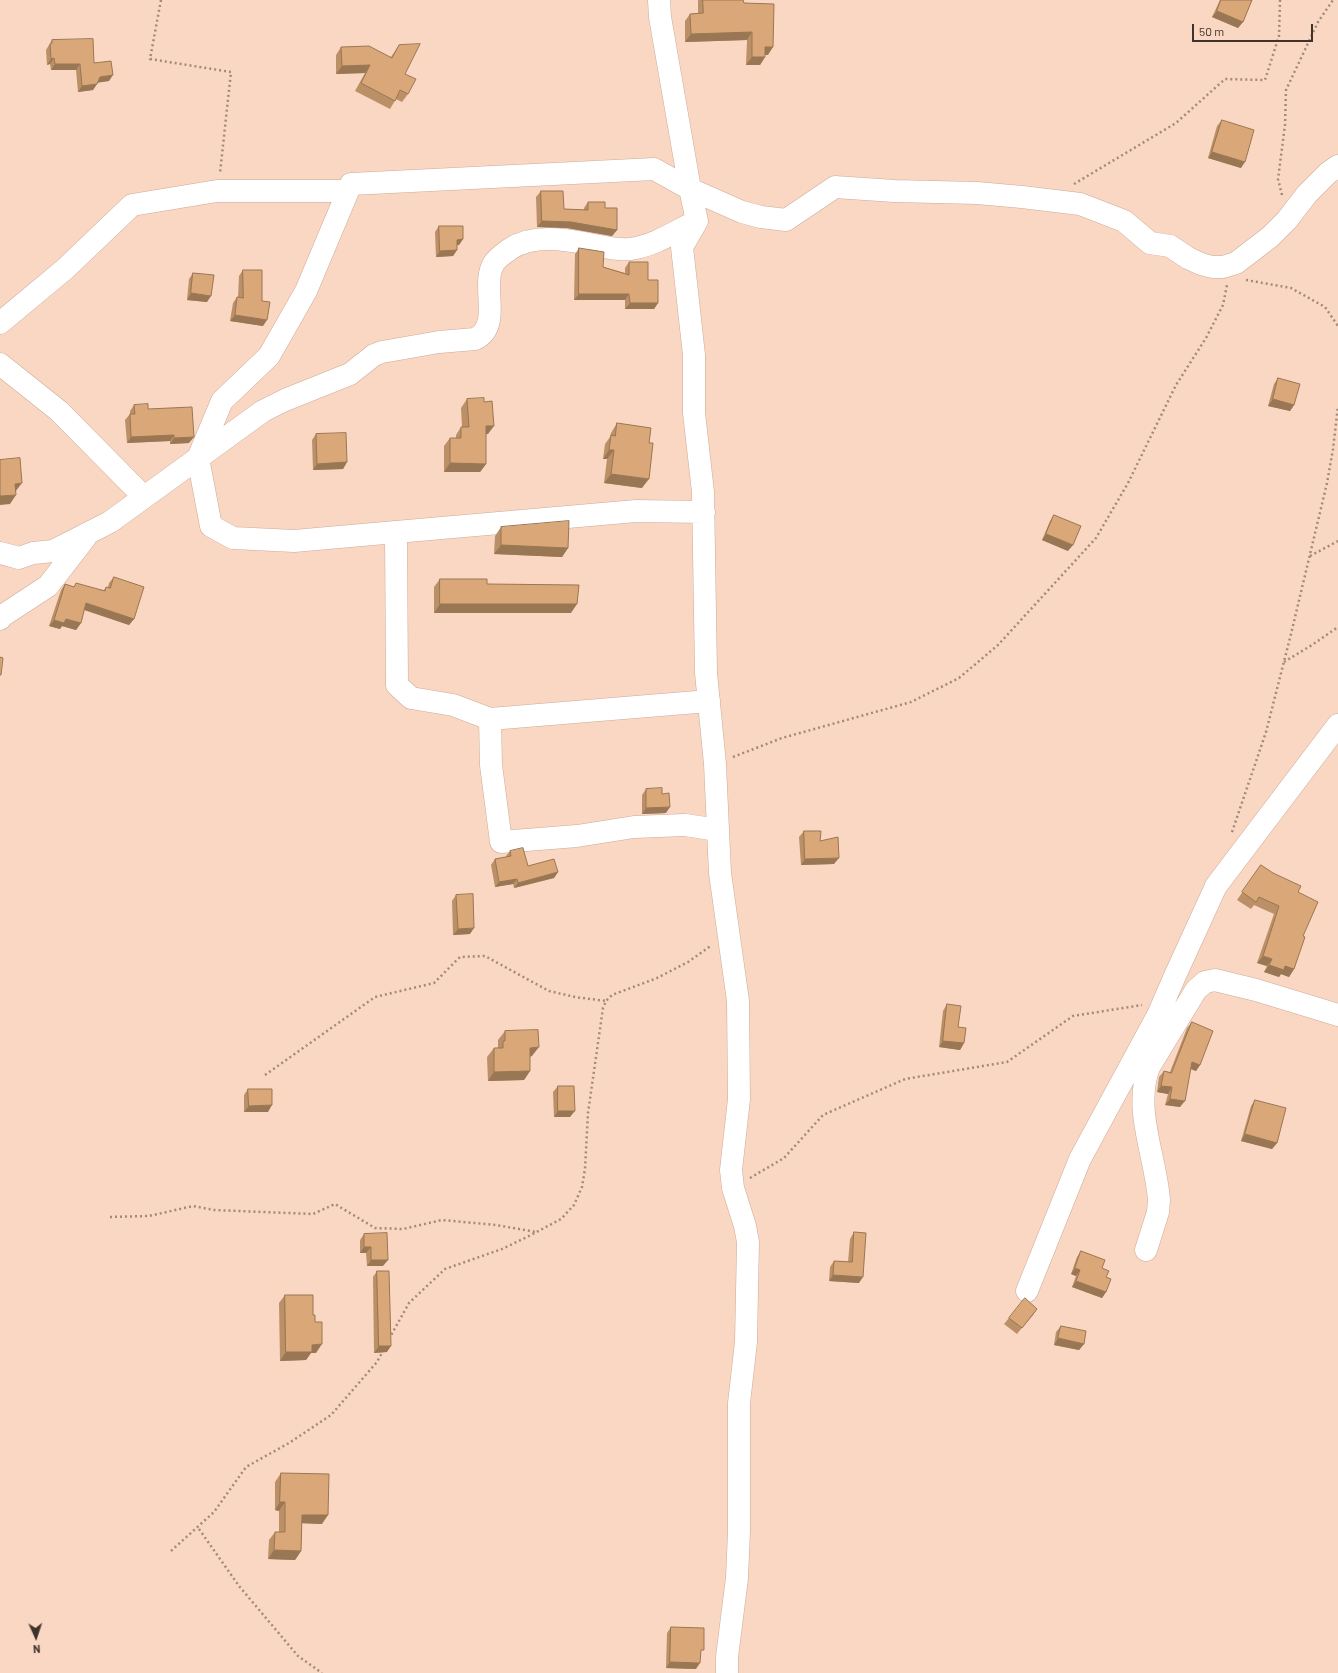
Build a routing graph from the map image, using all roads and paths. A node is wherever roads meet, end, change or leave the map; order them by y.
1 (161, 0) edge
2 (659, 0) edge
3 (1280, 0) edge
4 (1333, 0) edge
5 (1338, 166) edge
6 (1074, 184) dead end
7 (690, 189) junction
8 (218, 190) junction
9 (348, 192) junction
10 (697, 220) junction
11 (1287, 220) junction
12 (1237, 273) junction
13 (0, 323) edge
14 (1338, 326) edge
15 (0, 364) edge
16 (1338, 406) edge
17 (198, 458) junction
18 (144, 497) junction
19 (704, 512) junction
20 (396, 532) junction
21 (88, 534) junction
22 (1338, 541) edge
23 (0, 553) edge
24 (1309, 556) junction
25 (0, 619) edge
26 (1338, 627) edge
27 (1284, 663) junction
28 (709, 701) junction
29 (490, 719) junction
30 (1338, 725) edge
31 (716, 764) junction
32 (718, 830) junction
33 (1231, 834) dead end
34 (728, 933) junction
35 (606, 1001) junction
36 (1164, 1001) junction
37 (1338, 1015) edge
38 (265, 1075) dead end
39 (733, 1188) junction
40 (110, 1217) dead end
41 (536, 1232) junction
42 (1146, 1250) dead end
43 (1027, 1291) dead end
44 (387, 1343) edge
45 (384, 1349) edge
46 (199, 1529) dead end
47 (171, 1551) dead end
48 (322, 1673) edge
49 (727, 1673) edge

1 - 8 path
2 - 7 street
3 - 6 path
4 - 11 path
5 - 11 street
7 - 9 street
7 - 10 street
7 - 12 street
8 - 9 street
8 - 13 street
9 - 17 street
10 - 17 street
10 - 19 street
11 - 12 street
12 - 14 path
12 - 31 path
15 - 18 street
16 - 24 path
17 - 18 street
17 - 20 street
18 - 21 street
19 - 20 street
19 - 28 street
20 - 29 street
21 - 23 street
21 - 25 street
22 - 24 path
24 - 27 path
26 - 27 path
27 - 33 path
28 - 29 street
28 - 31 street
29 - 32 street
30 - 36 street
31 - 32 street
32 - 34 street
34 - 35 path
34 - 39 street
35 - 38 path
35 - 41 path
36 - 39 path
36 - 43 street
37 - 42 street
39 - 49 street
40 - 41 path
41 - 44 path
45 - 47 path
46 - 48 path

